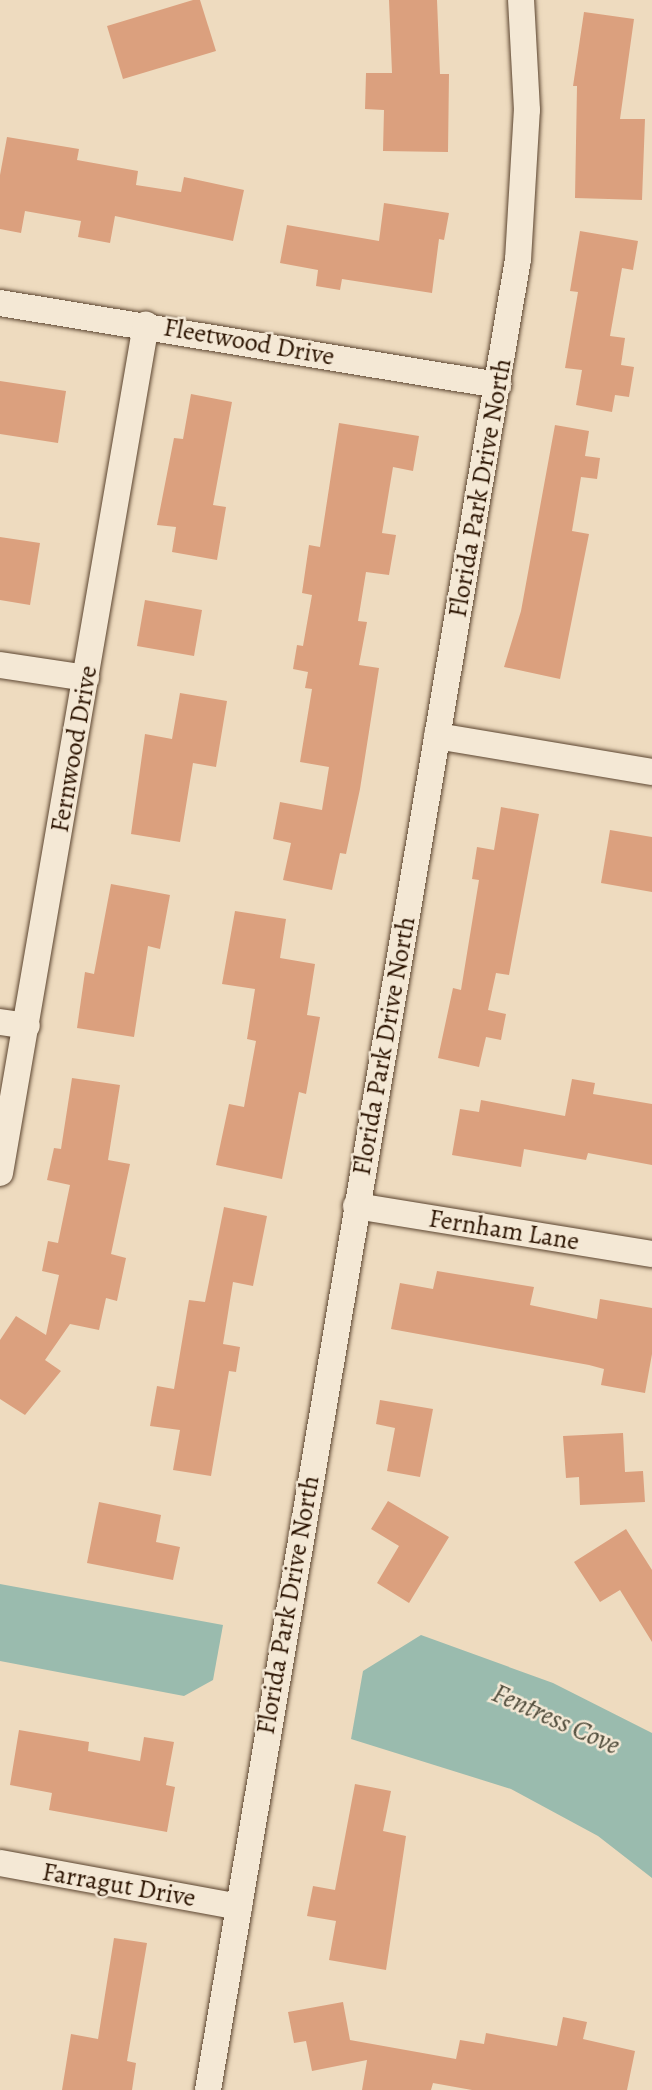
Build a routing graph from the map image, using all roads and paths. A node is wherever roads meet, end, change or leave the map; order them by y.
1 (521, 0) edge
2 (0, 303) edge
3 (146, 324) junction
4 (498, 385) junction
5 (0, 665) edge
6 (86, 678) junction
7 (437, 736) junction
8 (652, 772) edge
9 (0, 1022) edge
10 (26, 1026) junction
11 (0, 1173) edge
12 (356, 1206) junction
13 (652, 1254) edge
14 (0, 1863) edge
15 (239, 1907) junction
16 (208, 2090) edge

1 - 4 street, Florida Park Drive North
2 - 3 street, Fleetwood Drive
3 - 4 street, Fleetwood Drive
3 - 6 street, Fernwood Drive
4 - 7 street, Florida Park Drive North
5 - 6 street
6 - 10 street, Fernwood Drive
7 - 8 street
7 - 12 street, Florida Park Drive North
9 - 10 street
10 - 11 street, Fernwood Drive
12 - 13 street, Fernham Lane
12 - 15 street, Florida Park Drive North
14 - 15 street, Farragut Drive
15 - 16 street, Florida Park Drive North

